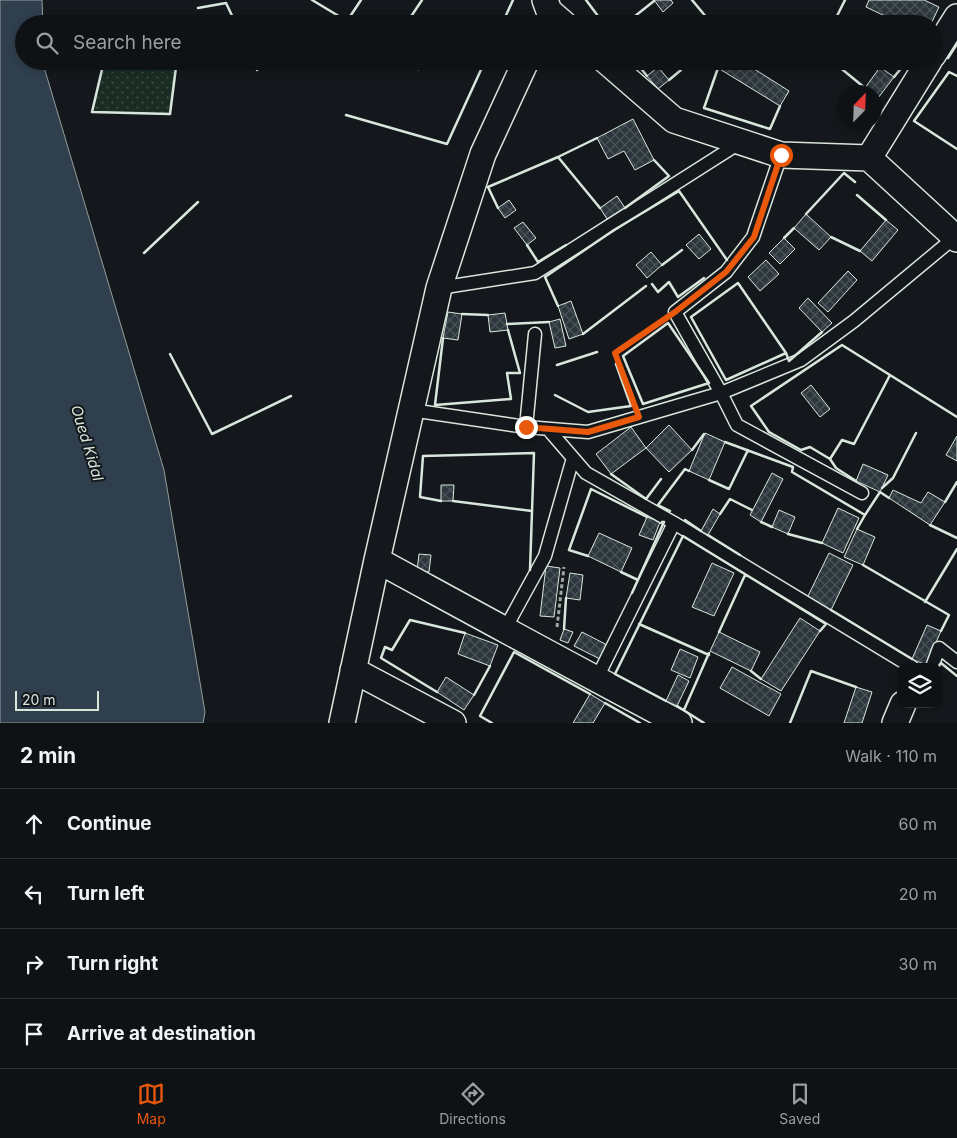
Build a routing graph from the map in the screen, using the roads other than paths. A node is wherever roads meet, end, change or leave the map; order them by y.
1 (957, 17) edge
2 (942, 41) edge
3 (522, 70) edge
4 (616, 70) edge
5 (924, 70) edge
6 (740, 142) junction
7 (781, 155) junction
8 (870, 158) junction
9 (956, 238) edge
10 (439, 288) junction
11 (535, 334) dead end
12 (721, 394) junction
13 (411, 410) junction
14 (526, 427) junction
15 (548, 429) junction
16 (573, 458) junction
17 (862, 493) dead end
18 (674, 523) junction
19 (377, 560) junction
20 (505, 629) junction
21 (957, 662) edge
22 (905, 663) edge
23 (933, 663) edge
24 (353, 670) junction
25 (596, 680) junction
26 (902, 708) edge
27 (342, 723) edge
28 (453, 723) edge
29 (679, 723) edge
30 (895, 723) edge

1 - 2 street
3 - 10 street
4 - 6 street
5 - 8 street
6 - 7 street
6 - 10 lane
7 - 8 street
7 - 12 lane
8 - 9 street
9 - 12 lane
10 - 13 street
11 - 14 lane
12 - 15 lane
12 - 17 lane
13 - 14 lane
13 - 19 street
14 - 15 lane
15 - 16 lane
16 - 18 lane
16 - 20 lane
18 - 22 lane
18 - 25 lane
19 - 20 street
19 - 24 street
20 - 25 street
21 - 23 lane
24 - 27 street
24 - 28 street
25 - 29 street
26 - 30 street

